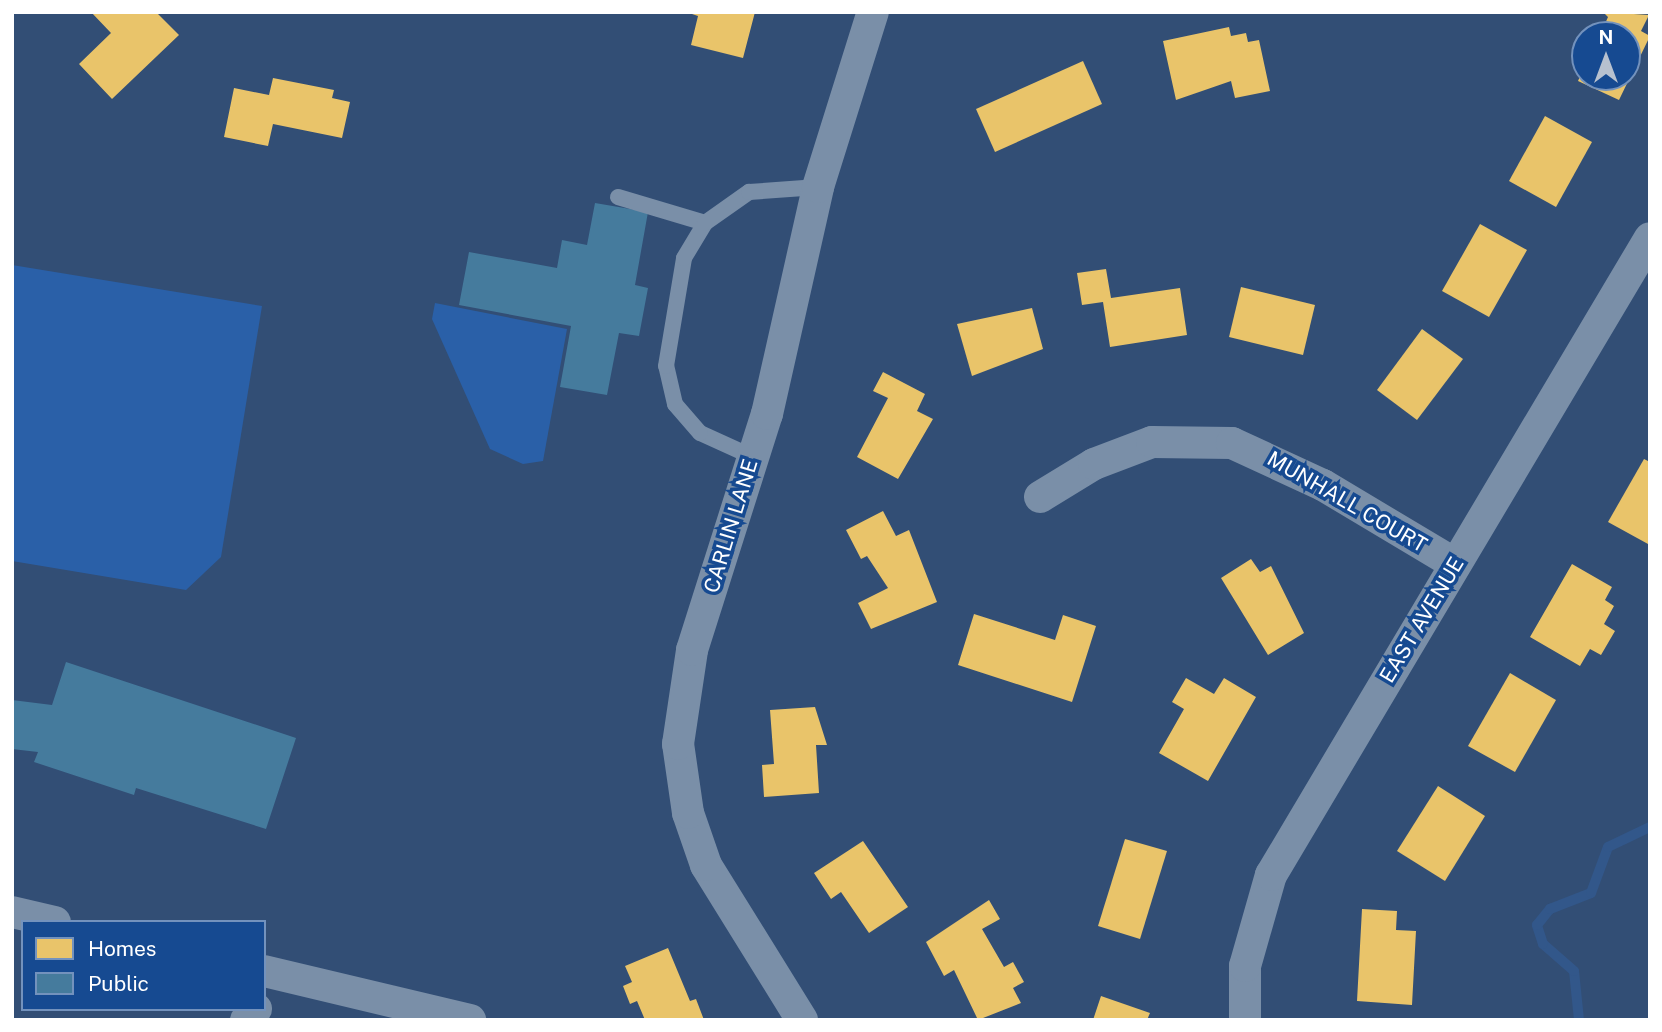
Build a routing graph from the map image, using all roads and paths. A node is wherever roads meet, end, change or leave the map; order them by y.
1 (873, 12) edge
2 (818, 187) junction
3 (618, 197) dead end
4 (705, 223) junction
5 (1650, 238) edge
6 (753, 457) junction
7 (1040, 497) dead end
8 (1455, 564) junction
9 (12, 912) edge
10 (46, 920) edge
11 (274, 974) edge
12 (266, 994) edge
13 (470, 1020) edge
14 (802, 1020) edge
15 (1245, 1020) edge

1 - 2 street, CARLIN LANE
2 - 4 lane
2 - 6 street, CARLIN LANE
3 - 4 lane
4 - 6 lane
5 - 8 street, EAST AVENUE
6 - 14 street, CARLIN LANE
7 - 8 street, MUNHALL COURT
8 - 15 street, EAST AVENUE
9 - 10 street
11 - 12 street
11 - 13 street

